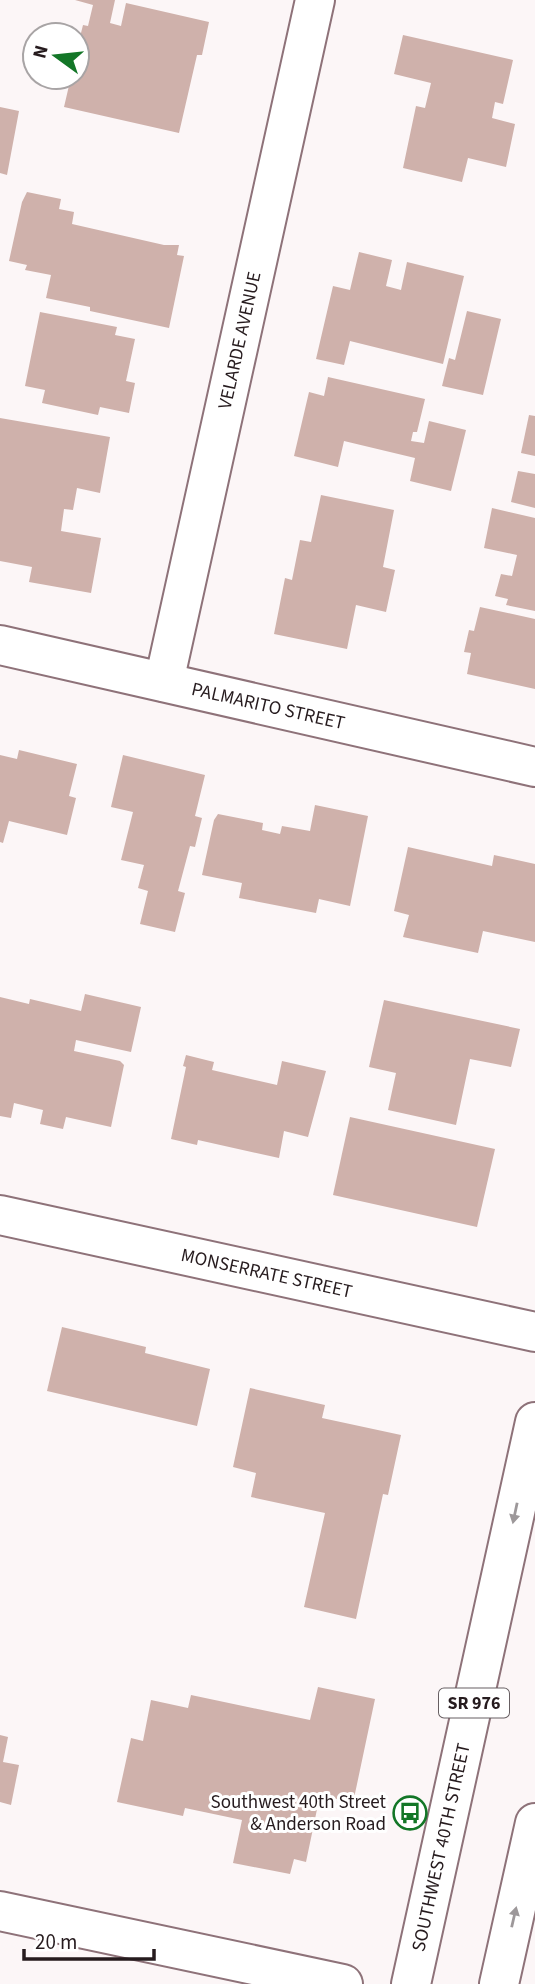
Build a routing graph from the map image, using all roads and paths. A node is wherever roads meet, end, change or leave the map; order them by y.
1 (315, 0) edge
2 (0, 645) edge
3 (164, 682) junction
4 (535, 767) edge
5 (0, 1214) edge
6 (535, 1332) edge
7 (535, 1422) edge
8 (535, 1823) edge
9 (0, 1911) edge
10 (343, 1984) edge
11 (411, 1984) edge
12 (499, 1984) edge

1 - 3 street, VELARDE AVENUE
2 - 3 street, PALMARITO STREET
3 - 4 street, PALMARITO STREET
5 - 6 street, MONSERRATE STREET
7 -> 11 street, SOUTHWEST 40TH STREET / SR 976
12 -> 8 street
9 - 10 street

